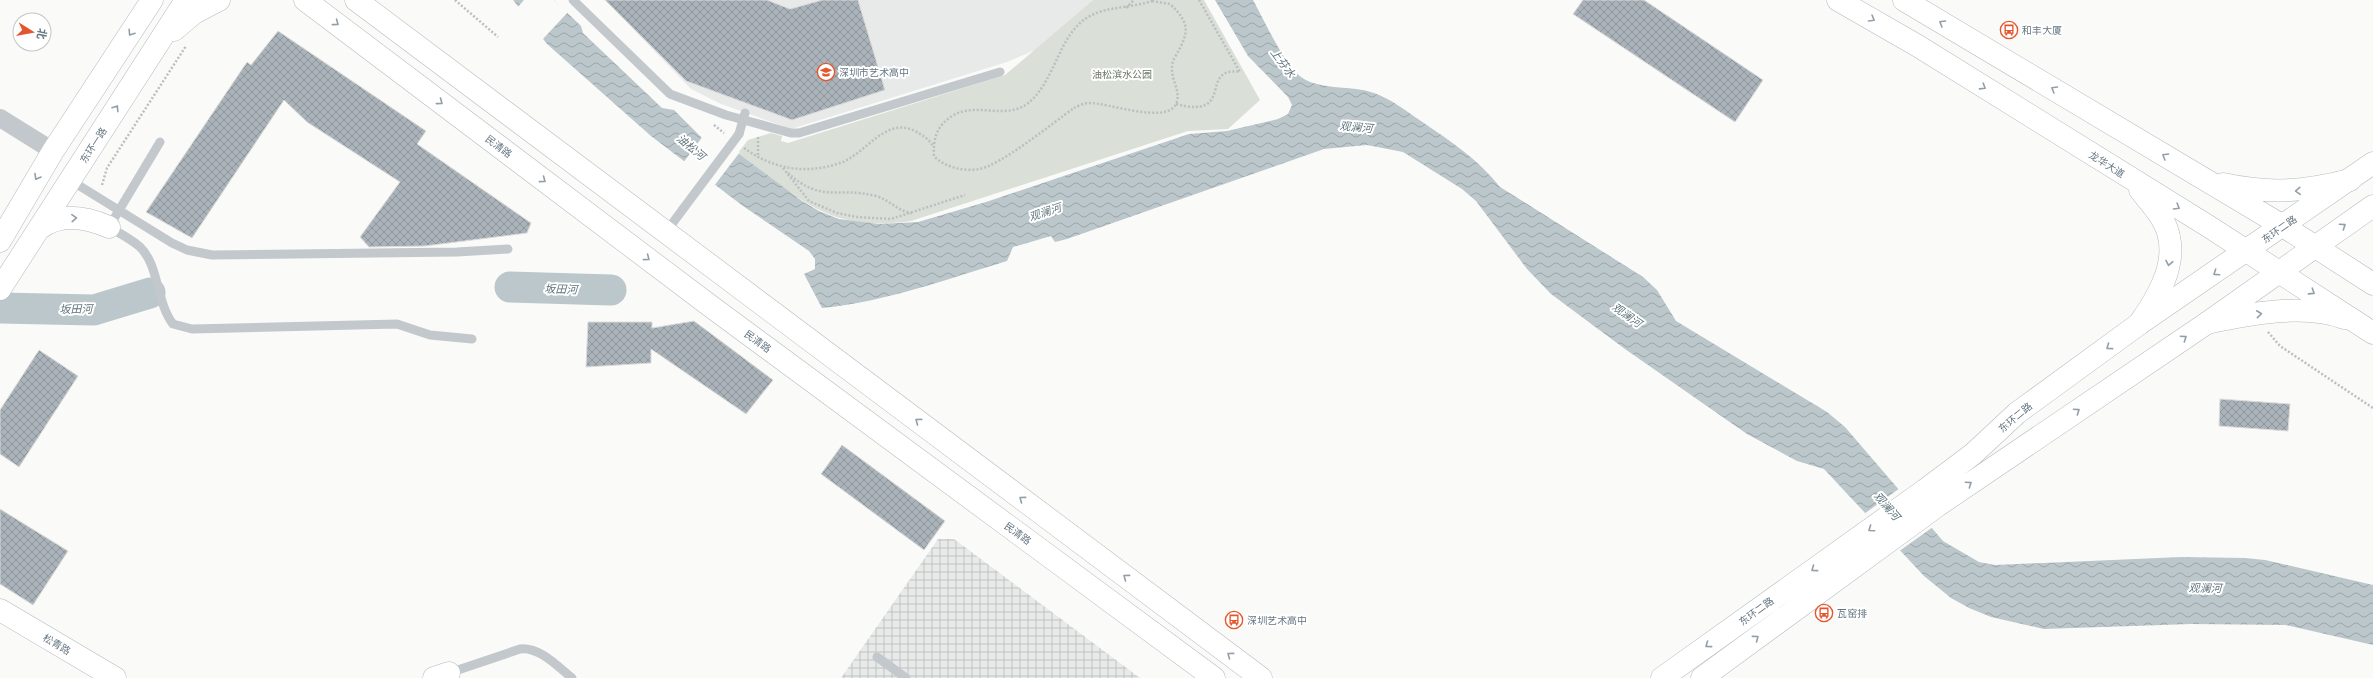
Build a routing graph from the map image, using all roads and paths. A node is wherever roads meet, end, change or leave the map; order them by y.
1 (152, 0) edge
2 (186, 0) edge
3 (219, 0) edge
4 (356, 0) edge
5 (455, 0) edge
6 (573, 0) edge
7 (1134, 0) edge
8 (1199, 0) edge
9 (1838, 0) edge
10 (1904, 0) edge
11 (305, 1) edge
12 (1126, 8) junction
13 (498, 37) dead end
14 (189, 42) dead end
15 (155, 48) junction
16 (1000, 72) dead end
17 (1176, 104) junction
18 (744, 116) junction
19 (0, 118) edge
20 (758, 135) dead end
21 (160, 142) dead end
22 (933, 146) junction
23 (53, 151) junction
24 (2373, 163) edge
25 (783, 168) junction
26 (70, 180) junction
27 (2132, 180) junction
28 (2350, 180) junction
29 (2207, 181) junction
30 (102, 186) dead end
31 (965, 195) dead end
32 (2373, 206) edge
33 (913, 213) junction
34 (114, 218) junction
35 (2283, 226) junction
36 (39, 229) junction
37 (666, 232) junction
38 (0, 241) edge
39 (2313, 246) junction
40 (508, 249) dead end
41 (2248, 251) junction
42 (2279, 271) junction
43 (2373, 284) edge
44 (0, 290) edge
45 (2207, 323) junction
46 (2139, 324) junction
47 (2366, 328) edge
48 (2268, 332) dead end
49 (472, 338) dead end
50 (2373, 408) edge
51 (1931, 498) junction
52 (1851, 555) junction
53 (0, 610) edge
54 (877, 657) dead end
55 (441, 675) edge
56 (115, 678) edge
57 (572, 678) edge
58 (906, 678) edge
59 (1214, 678) edge
60 (1262, 678) edge
61 (1662, 678) edge
62 (1702, 678) edge

1 -> 23 main road
2 - 15 main road, 东环一路
3 - 15 main road
4 - 37 main road
5 - 13 path
6 - 18 lane
7 - 12 path
8 - 17 path
9 -> 27 main road, 龙华大道
29 -> 10 main road
11 -> 59 main road, 民清路
12 - 17 path
12 - 22 path
14 - 30 path
26 -> 15 main road, 东环一路
16 - 18 lane
17 - 22 path
18 - 37 lane, bridge
19 - 23 street
20 - 25 path
21 - 34 lane
22 - 25 path
23 -> 38 main road
24 - 28 main road, 东环二路
25 - 33 path
25 - 33 path
26 - 34 lane
26 - 36 main road, 东环一路
27 -> 41 main road, 龙华大道
27 -> 46 main road
28 -> 29 main road
28 - 35 main road, 东环二路
29 - 35 main road
31 - 33 path
39 -> 32 main road, 东环二路
36 -> 34 main road
34 - 40 lane
34 - 49 lane
35 - 39 main road
35 - 41 main road, 东环二路
36 - 44 main road, 东环一路
60 -> 37 main road
39 - 42 main road, 东环二路
39 - 43 main road
41 - 42 main road, 龙华大道
41 -> 46 main road, 东环二路
42 - 45 main road, 东环二路
42 -> 47 main road, 龙华大道
45 -> 47 main road
51 -> 45 main road, 东环二路
46 -> 51 main road, 东环二路
48 - 50 path
51 - 52 main road, 东环二路
52 -> 61 main road, 东环二路
62 -> 52 main road, 东环二路
53 - 56 main road, 松青路
54 - 58 lane
55 - 57 lane

